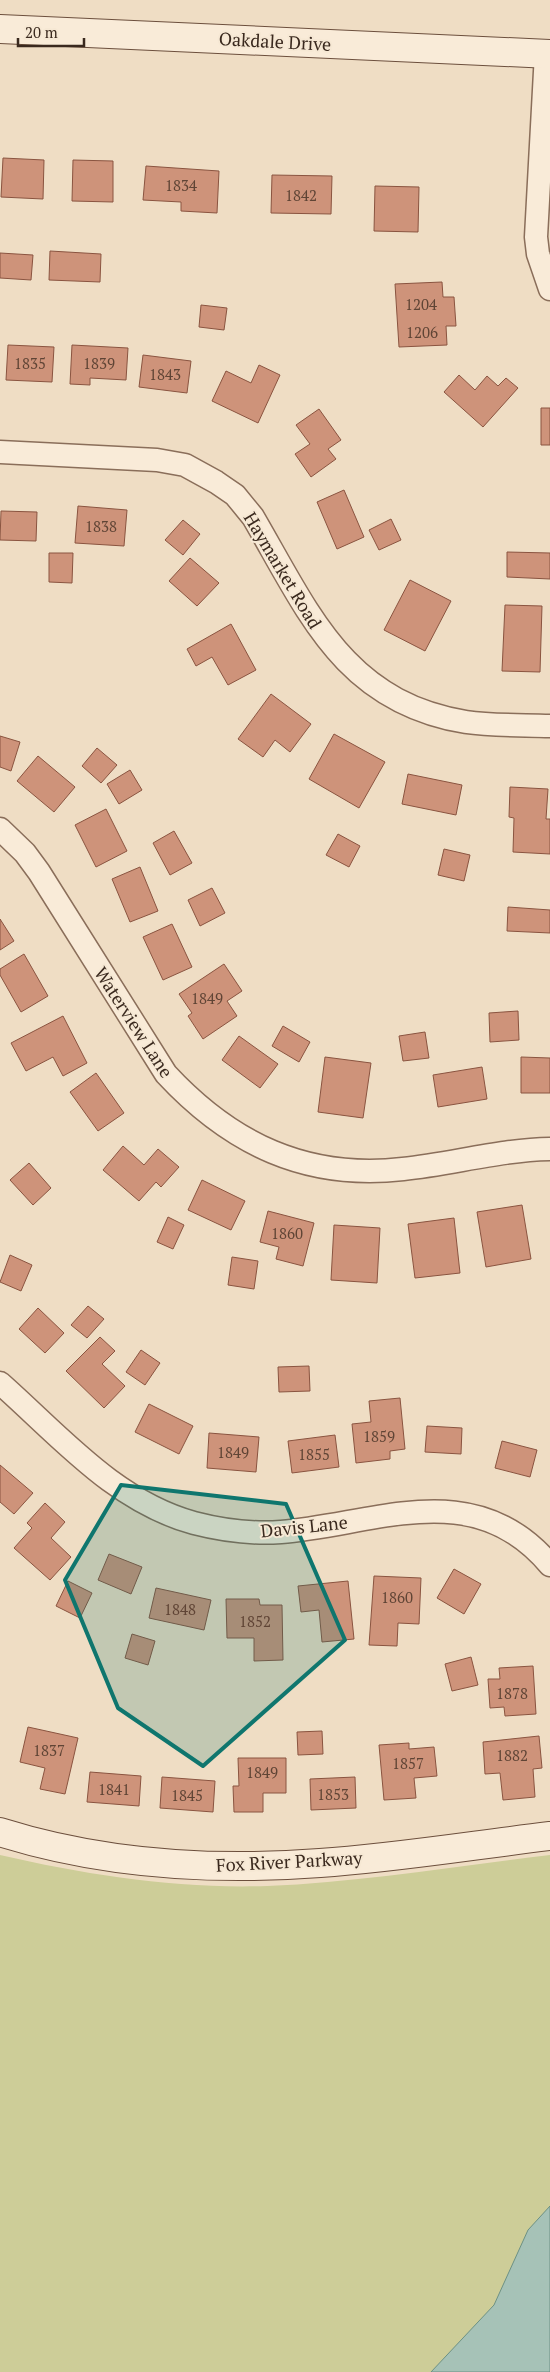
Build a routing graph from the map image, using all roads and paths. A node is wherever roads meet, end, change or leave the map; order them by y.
1 (0, 29) edge
2 (548, 54) edge
3 (550, 290) edge
4 (0, 452) edge
5 (550, 726) edge
6 (0, 829) edge
7 (550, 1149) edge
8 (0, 1383) edge
9 (550, 1565) edge
10 (0, 1832) edge
11 (550, 1836) edge

1 - 2 street, Oakdale Drive
2 - 3 street
4 - 5 street, Haymarket Road
6 - 7 street, Waterview Lane
8 - 9 street, Davis Lane
10 - 11 street, Fox River Parkway

